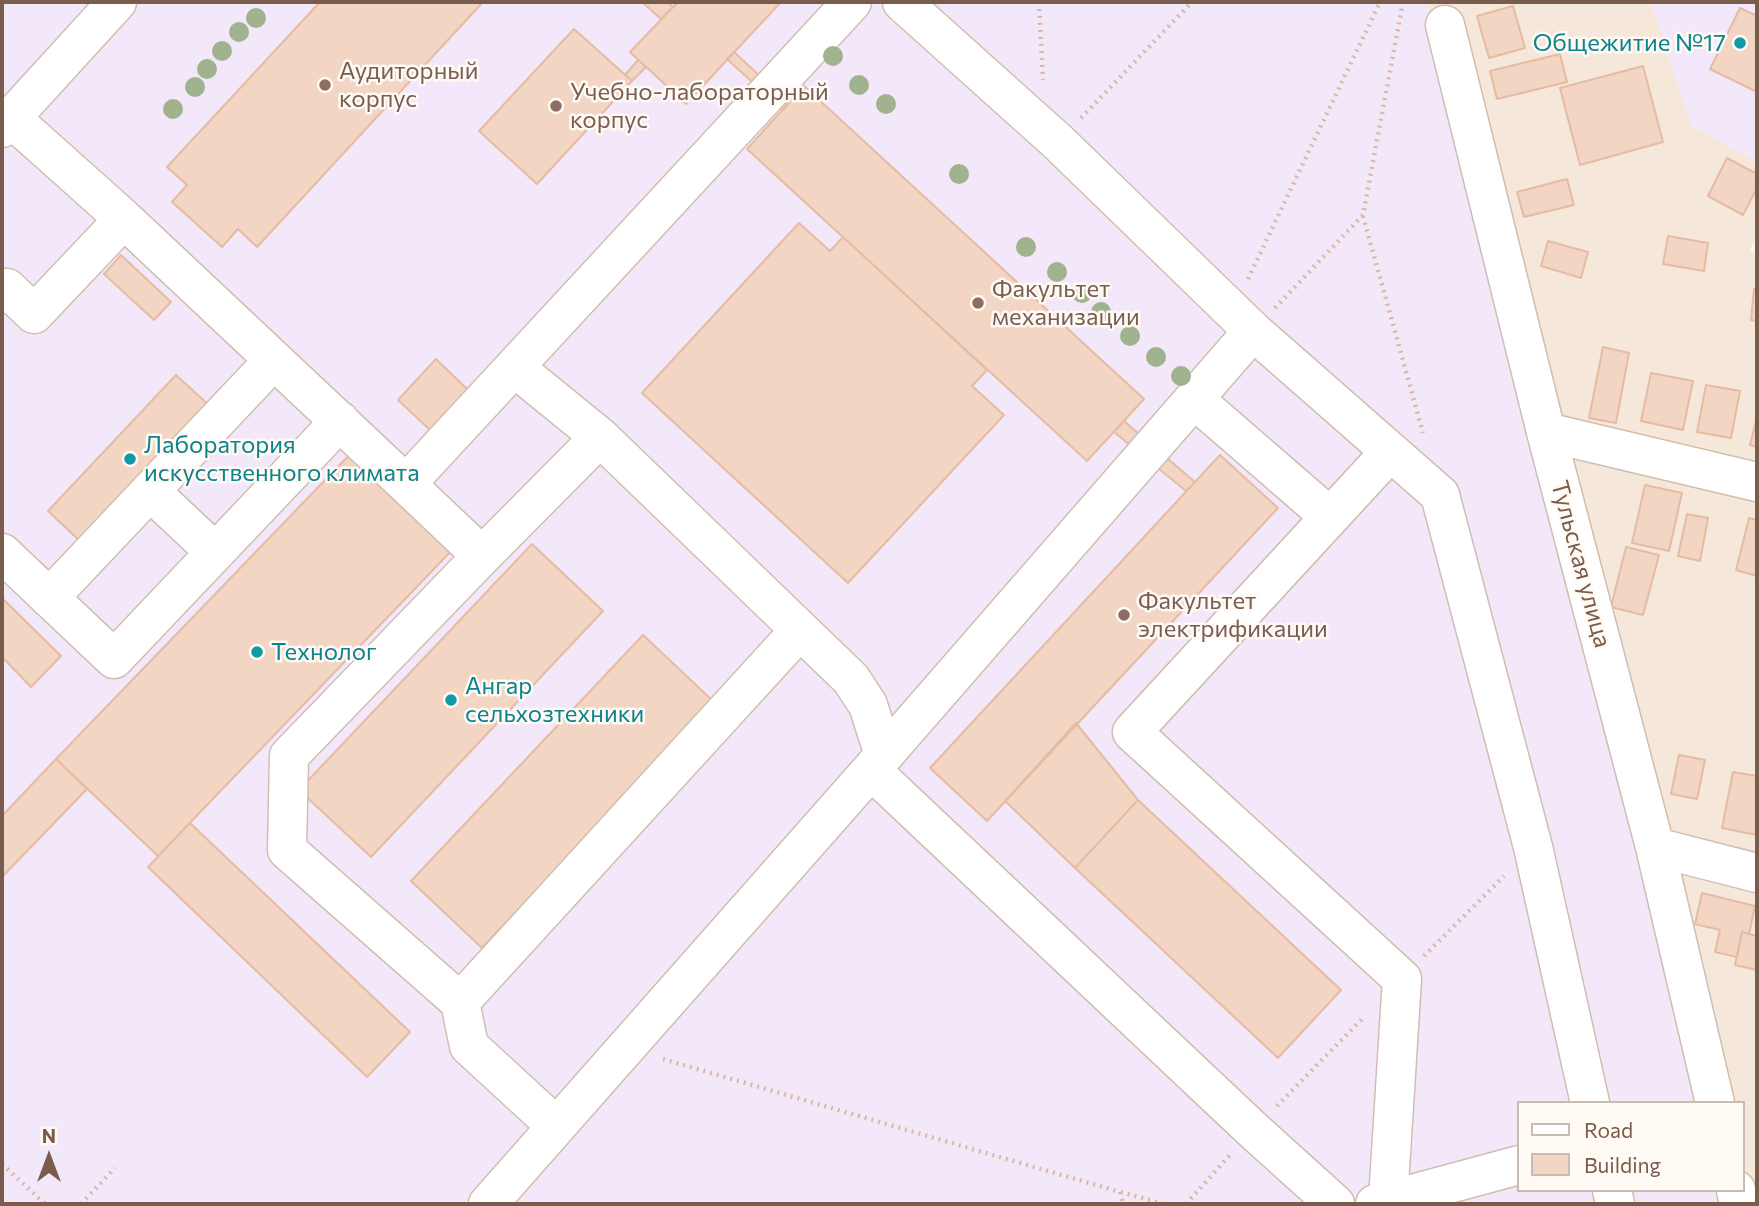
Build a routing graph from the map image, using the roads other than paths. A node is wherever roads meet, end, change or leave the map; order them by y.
1 (117, 2) edge
2 (852, 2) edge
3 (902, 2) edge
4 (1445, 25) dead end
5 (6, 123) edge
6 (124, 219) junction
7 (2, 294) edge
8 (1243, 322) junction
9 (274, 360) junction
10 (514, 367) junction
11 (1194, 398) junction
12 (340, 421) junction
13 (1546, 432) junction
14 (600, 437) junction
15 (1408, 447) junction
16 (1757, 482) edge
17 (407, 484) junction
18 (150, 491) junction
19 (1330, 517) junction
20 (215, 552) junction
21 (2, 553) edge
22 (482, 556) junction
23 (49, 598) junction
24 (800, 630) junction
25 (877, 762) junction
26 (1655, 848) junction
27 (1757, 873) edge
28 (460, 1002) junction
29 (1590, 1101) edge
30 (1715, 1101) edge
31 (556, 1126) junction
32 (1518, 1166) edge
33 (1382, 1202) edge
34 (488, 1204) edge
35 (1335, 1204) edge

1 - 5 street
2 - 10 street
3 - 8 street
4 - 13 street, Тульская улица
5 - 6 street
6 - 7 street
6 - 9 street
8 - 11 street
8 - 15 street
9 - 12 street
9 - 18 street
10 - 14 street
10 - 17 street
11 - 19 street
11 - 25 street
12 - 17 street
12 - 20 street
13 - 16 street
13 - 26 street, Тульская улица
14 - 22 street
14 - 24 street
15 - 19 street
15 - 29 street
17 - 22 street
18 - 20 street
18 - 23 street
19 - 33 street
20 - 23 street
21 - 23 street
22 - 28 street
24 - 25 street
24 - 28 street
25 - 31 street
25 - 35 street
26 - 27 street
26 - 30 street, Тульская улица
28 - 31 street
31 - 34 street
32 - 33 street

